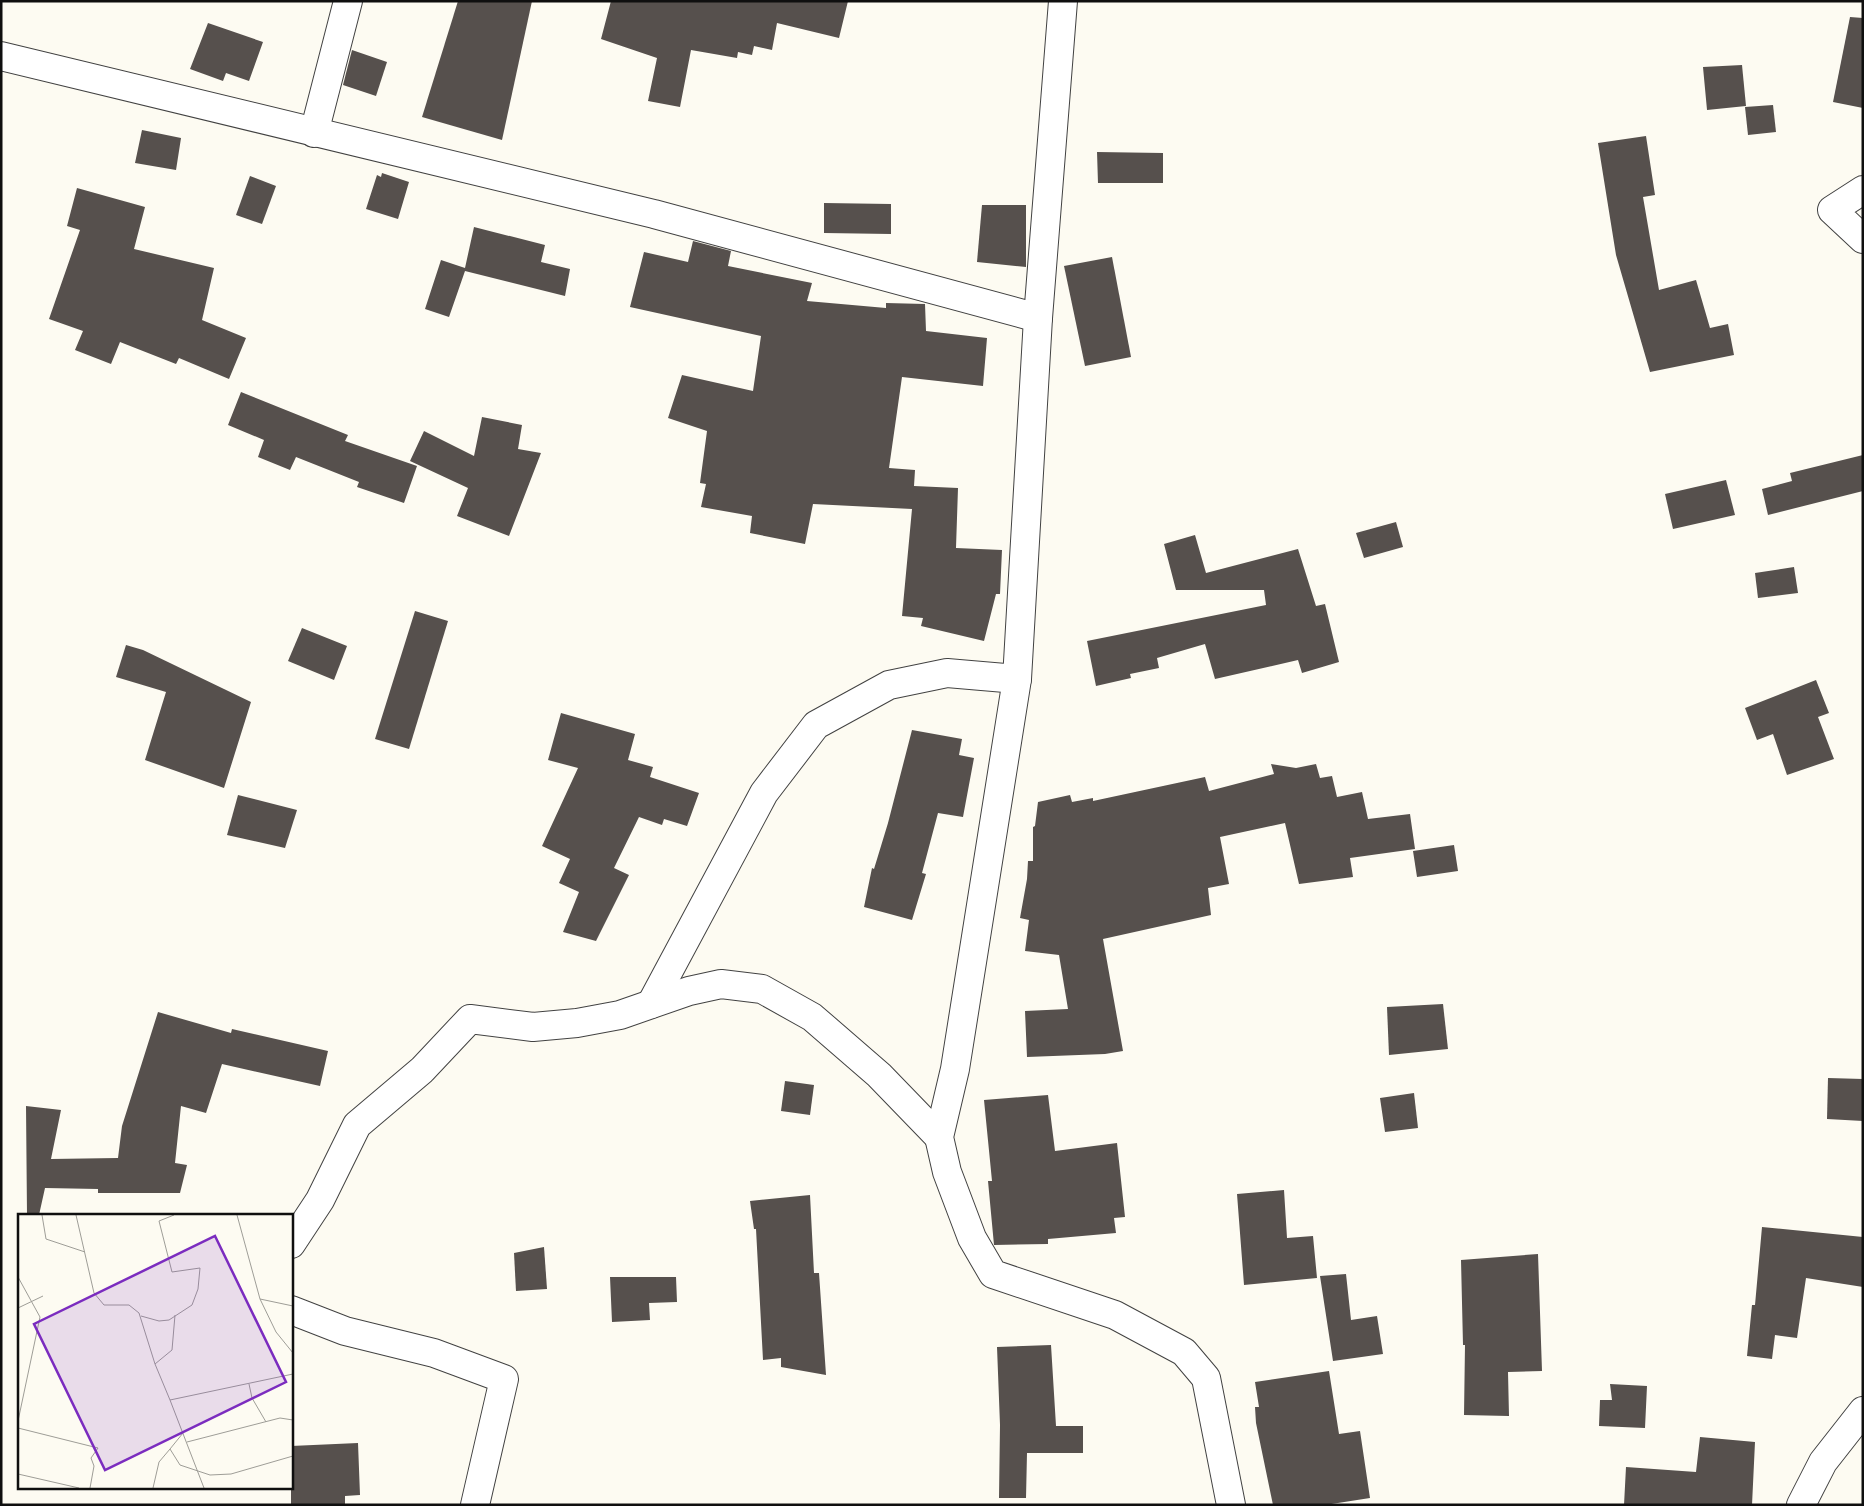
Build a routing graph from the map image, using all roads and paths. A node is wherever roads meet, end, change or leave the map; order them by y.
1 (348, 1) edge
2 (1063, 1) edge
3 (1, 56) edge
4 (314, 133) junction
5 (1863, 190) edge
6 (1863, 239) edge
7 (1038, 318) junction
8 (1017, 679) junction
9 (651, 1004) junction
10 (939, 1137) junction
11 (292, 1242) edge
12 (292, 1310) edge
13 (1863, 1411) edge
14 (475, 1505) edge
15 (1231, 1505) edge
16 (1801, 1505) edge

1 - 4 street
2 - 7 street
3 - 4 street
4 - 7 street
5 - 6 street
7 - 8 street
8 - 9 street
8 - 10 street
9 - 10 street
9 - 11 street
10 - 15 street
12 - 14 street
13 - 16 street

